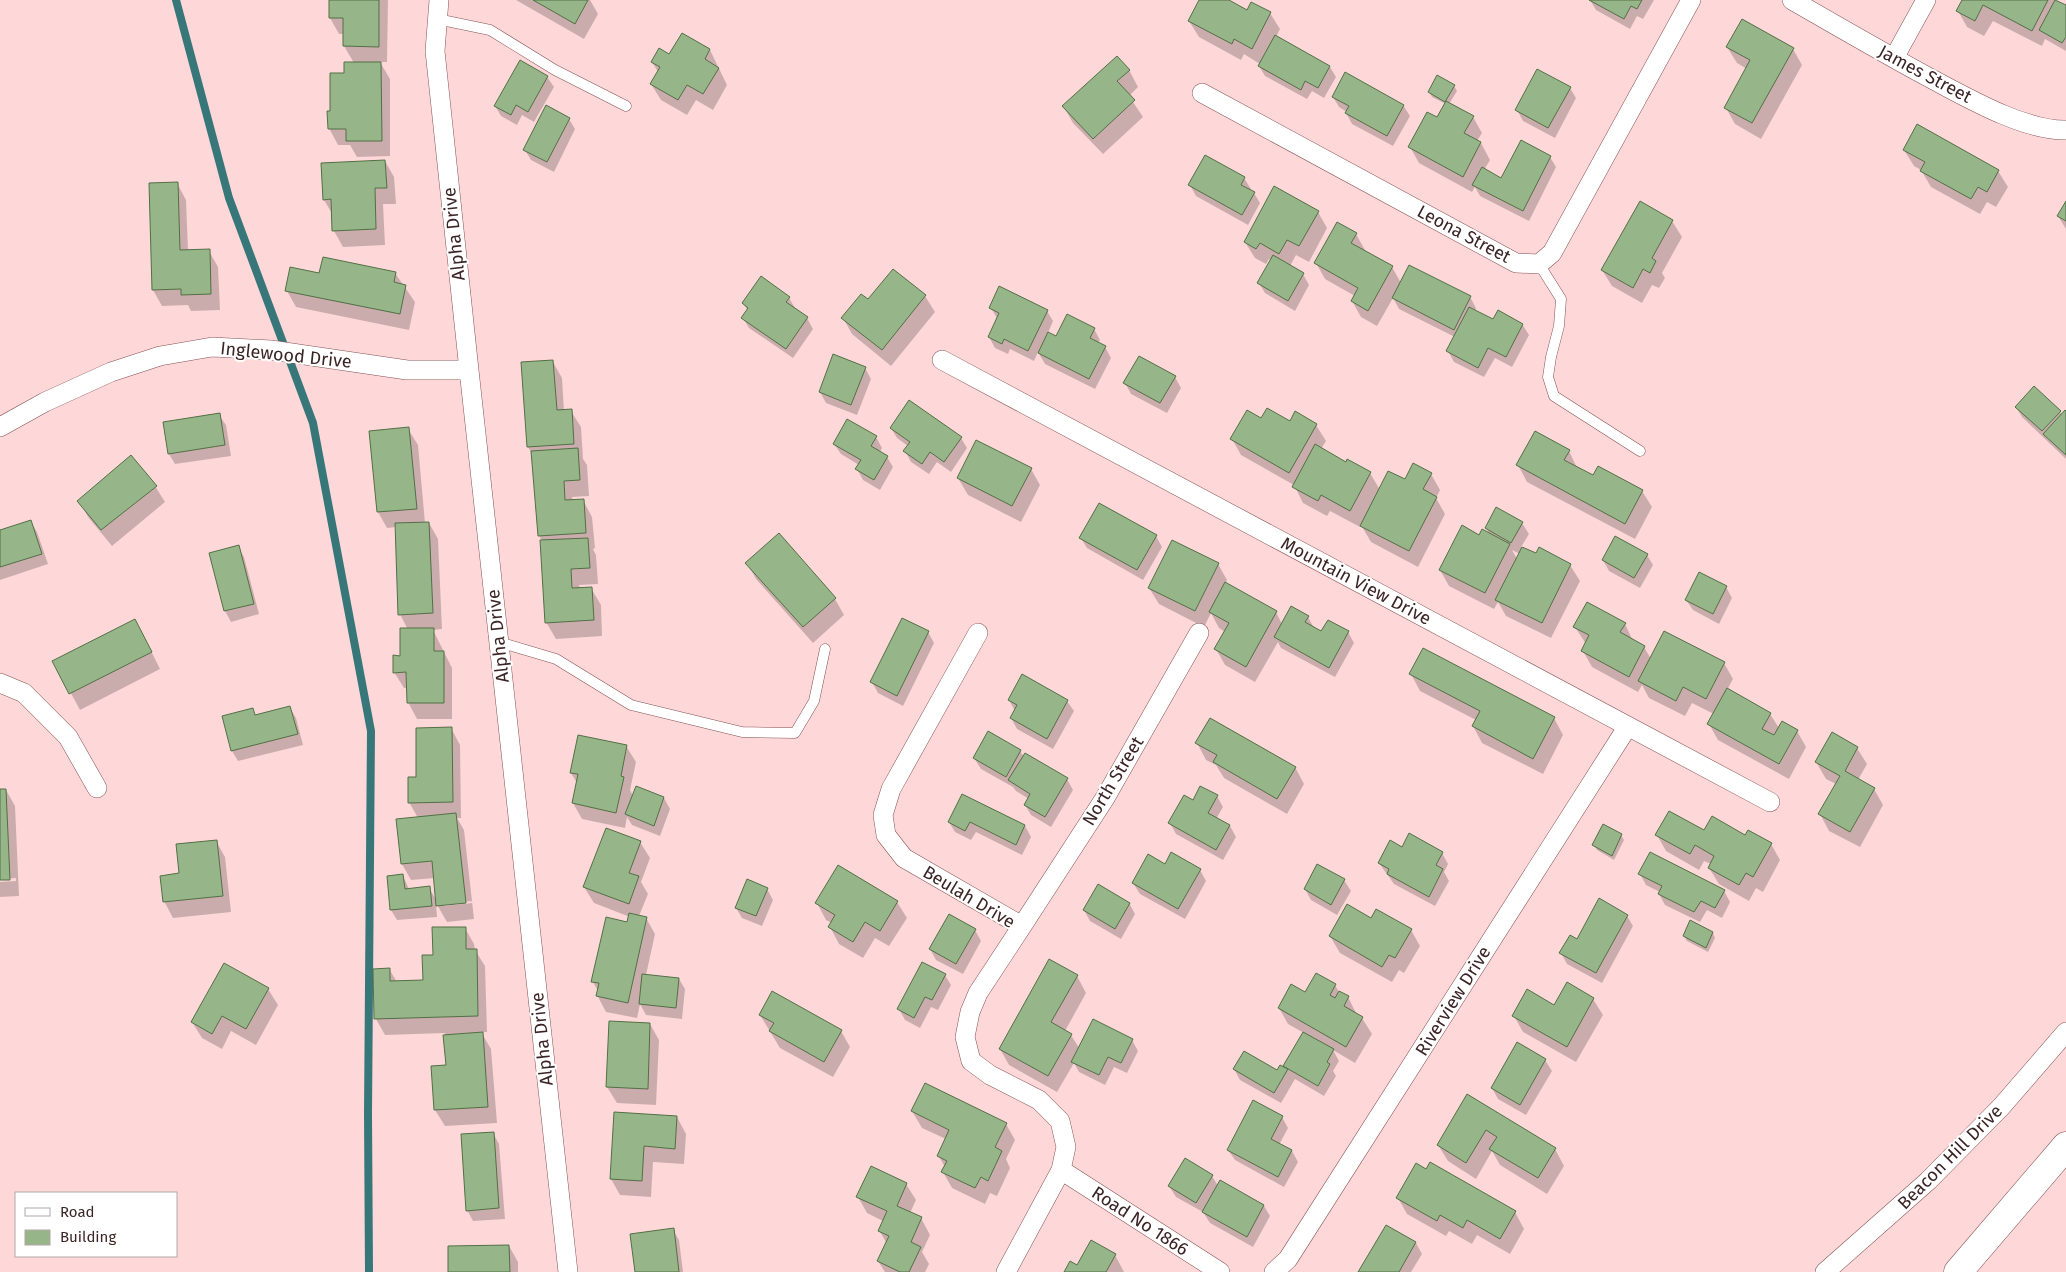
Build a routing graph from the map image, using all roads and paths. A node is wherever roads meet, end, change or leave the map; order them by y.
1 (438, 0) edge
2 (1691, 0) edge
3 (1792, 0) edge
4 (1926, 0) edge
5 (438, 19) junction
6 (1894, 58) junction
7 (1202, 93) dead end
8 (626, 106) dead end
9 (2066, 130) edge
10 (1539, 264) junction
11 (942, 360) dead end
12 (469, 370) junction
13 (0, 427) edge
14 (1640, 451) dead end
15 (978, 633) dead end
16 (1200, 633) dead end
17 (498, 642) junction
18 (825, 648) dead end
19 (0, 683) edge
20 (1628, 726) junction
21 (97, 788) dead end
22 (1770, 802) dead end
23 (1022, 926) junction
24 (2066, 1032) edge
25 (2066, 1146) edge
26 (1061, 1170) junction
27 (568, 1272) edge
28 (1006, 1272) edge
29 (1220, 1272) edge
30 (1274, 1272) edge
31 (1825, 1272) edge
32 (1958, 1272) edge

1 - 5 street, Alpha Drive
2 - 10 street
3 - 6 street, James Street
4 - 6 street
5 - 8 lane
5 - 12 street, Alpha Drive
6 - 9 street, James Street
7 - 10 street, Leona Street
10 - 14 lane
11 - 20 street, Mountain View Drive
12 - 13 street, Inglewood Drive
12 - 17 street, Alpha Drive
15 - 23 street, Beulah Drive
16 - 23 street, North Street
17 - 18 lane
17 - 27 street, Alpha Drive
19 - 21 street
20 - 22 street, Mountain View Drive
20 - 30 street, Riverview Drive
23 - 26 street, Beulah Drive
24 - 31 street, Beacon Hill Drive
25 - 32 main road
26 - 28 street, Beulah Drive
26 - 29 street, Road No 1866

